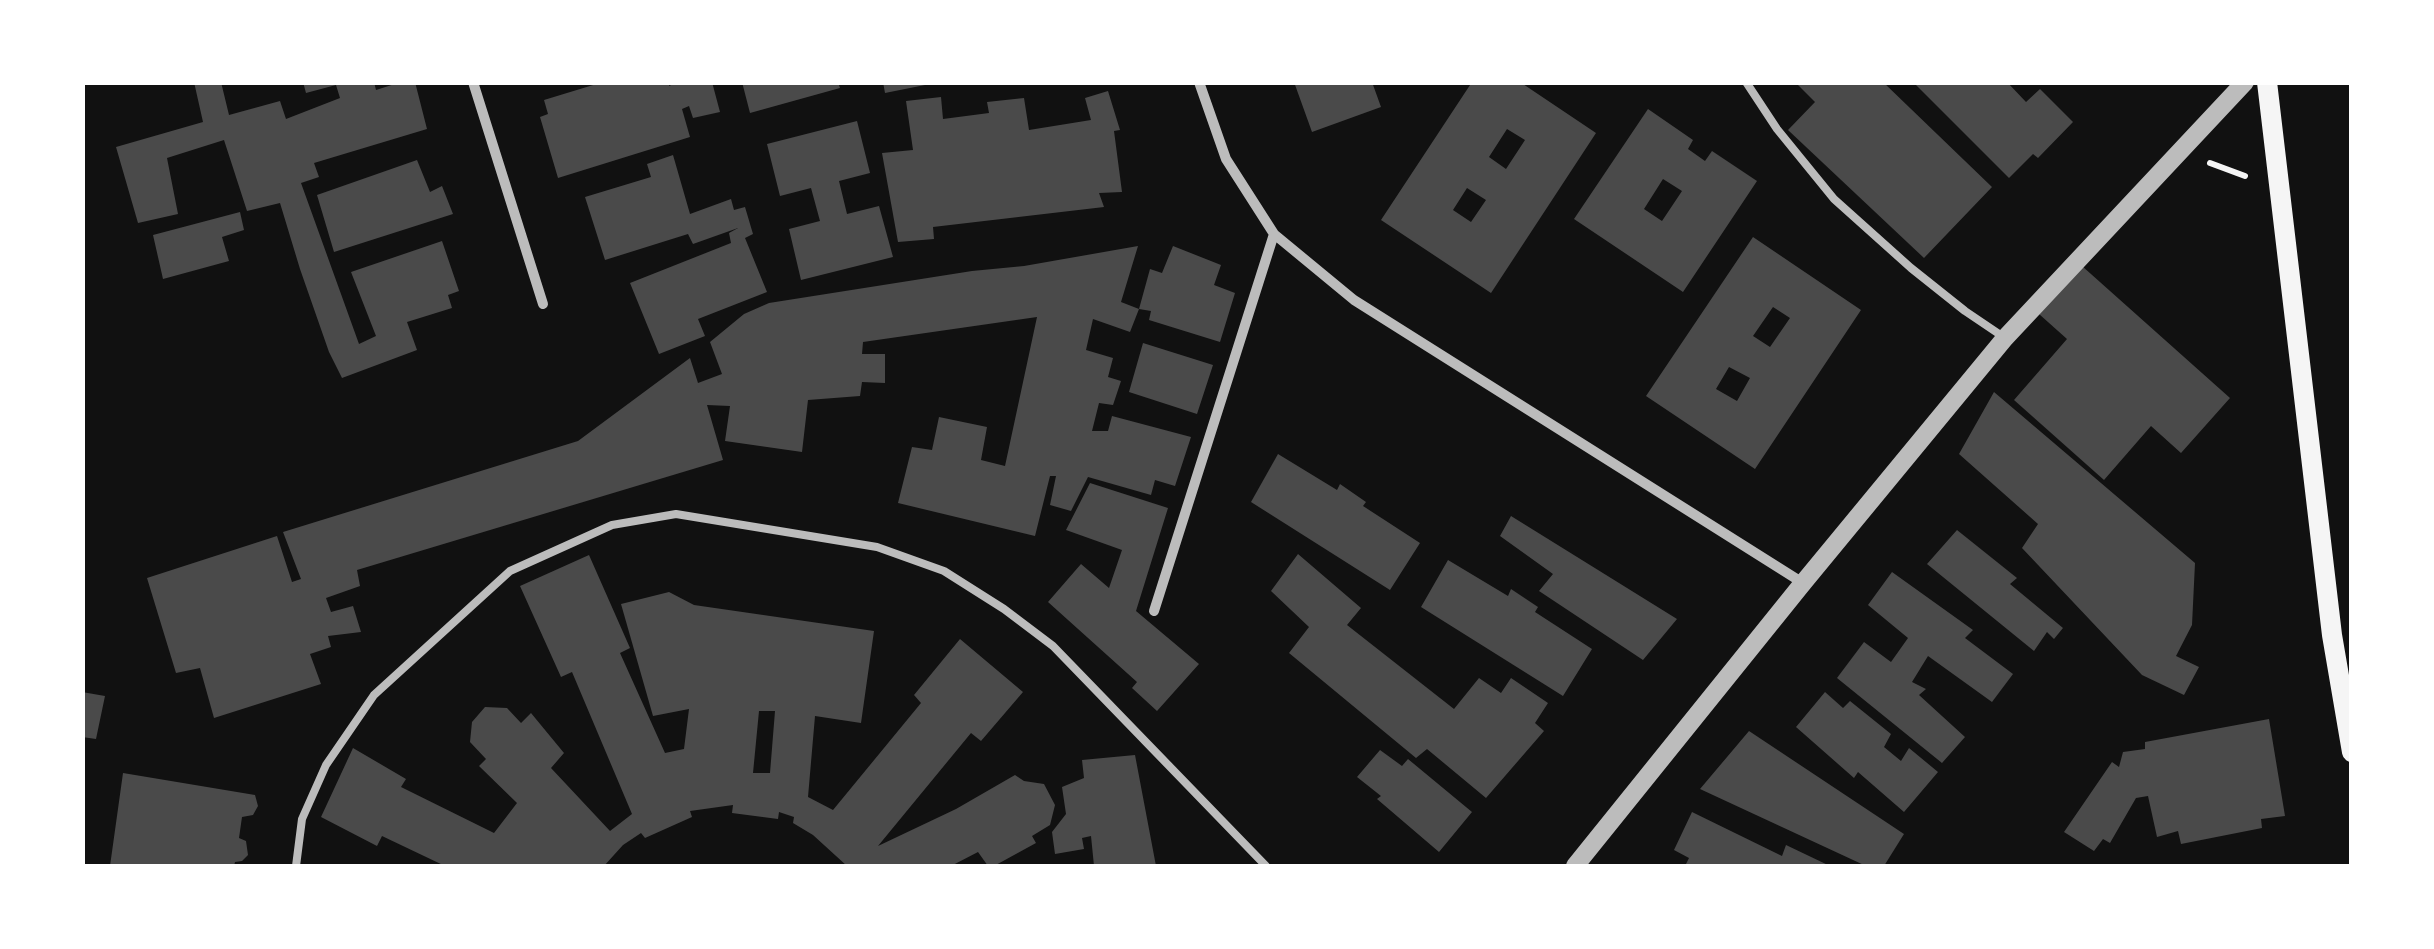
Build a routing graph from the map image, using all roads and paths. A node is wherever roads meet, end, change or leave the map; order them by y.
1 (473, 82) edge
2 (1199, 82) edge
3 (1746, 82) edge
4 (2245, 82) edge
5 (2267, 82) edge
6 (2182, 150) junction
7 (2281, 199) junction
8 (1274, 234) junction
9 (543, 304) dead end
10 (2005, 338) junction
11 (1803, 583) junction
12 (1154, 610) dead end
13 (2352, 752) edge
14 (296, 866) edge
15 (1266, 866) edge
16 (1574, 866) edge

1 - 9 street
2 - 8 street
3 - 10 lane
4 - 6 street
5 - 7 main road
6 - 7 path
6 - 10 street
7 - 13 main road
8 - 11 street
8 - 12 street
10 - 11 street
11 - 16 street
14 - 15 lane

